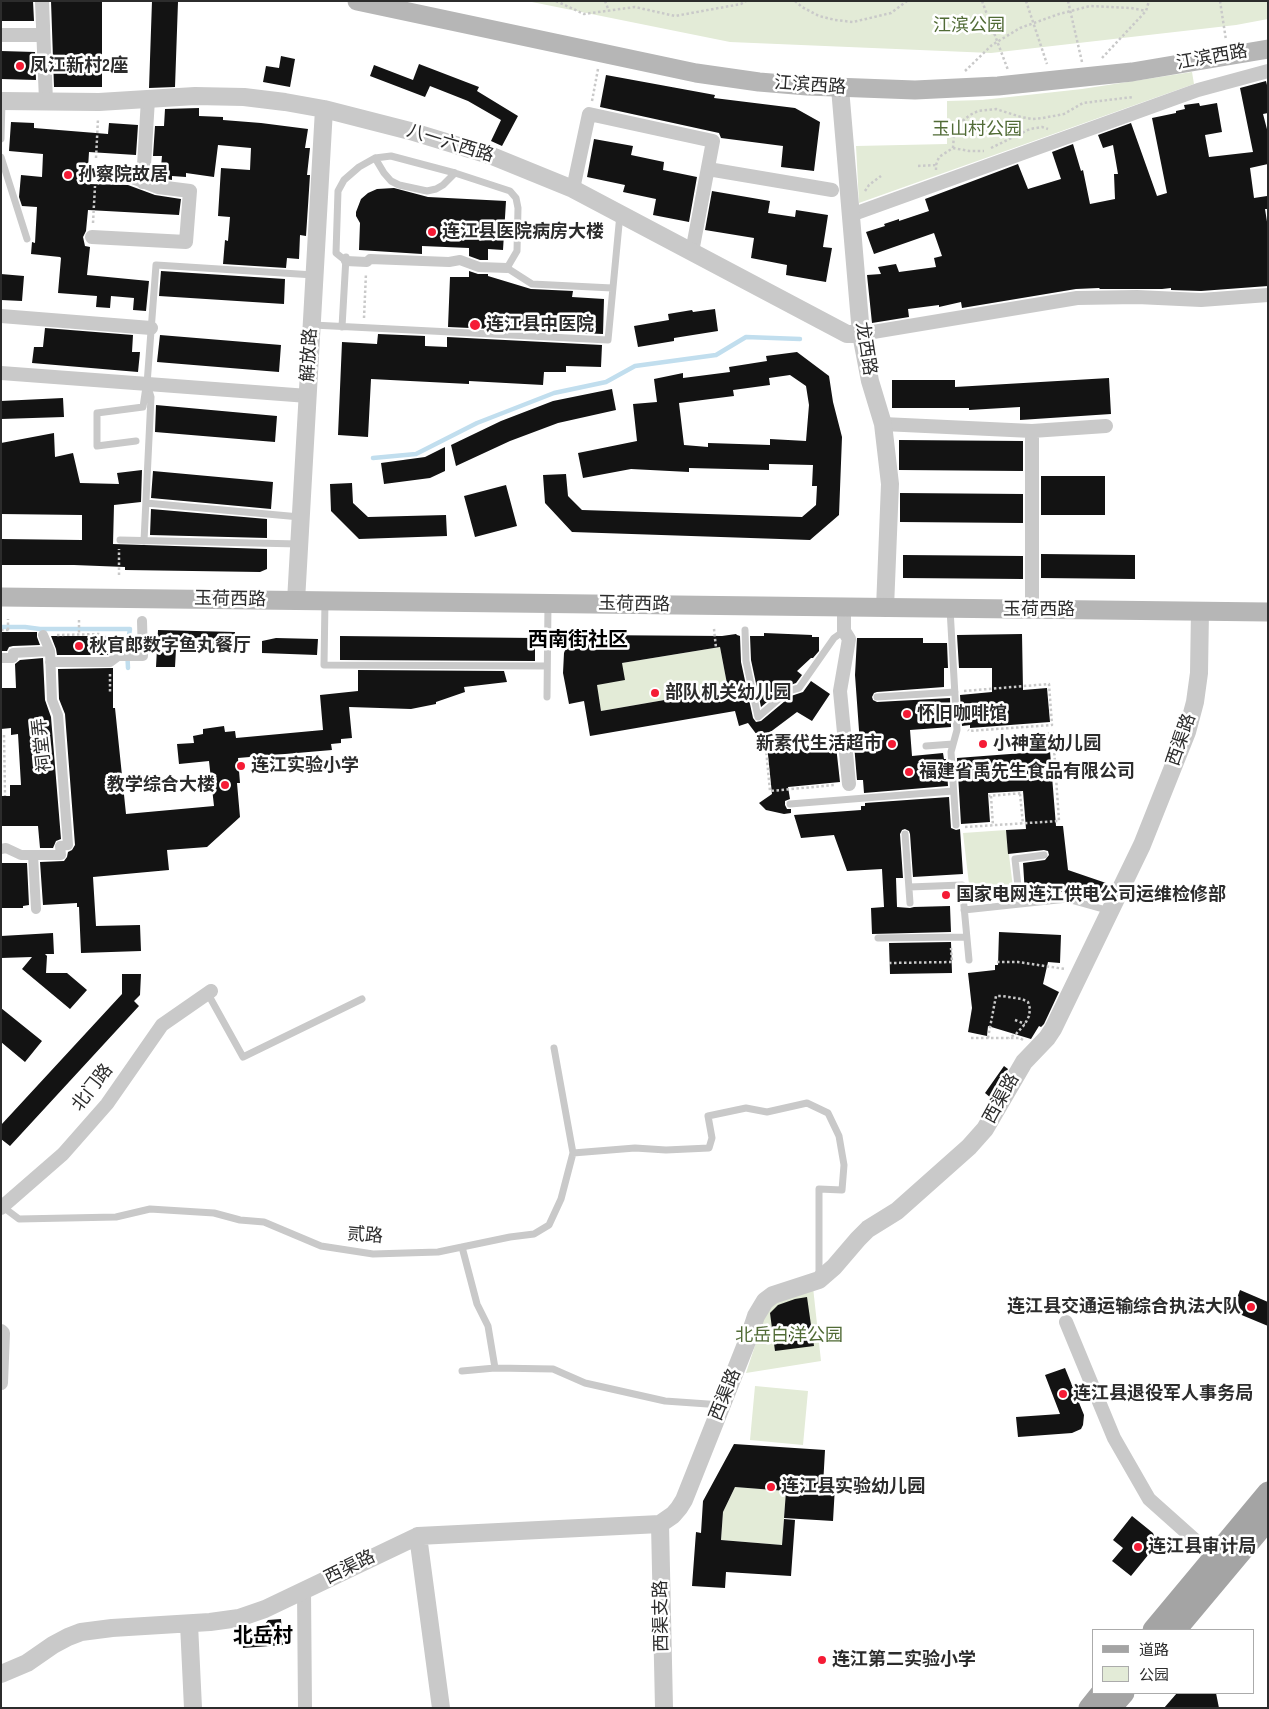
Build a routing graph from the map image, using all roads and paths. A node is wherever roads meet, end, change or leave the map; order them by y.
1 (42, 1) edge
2 (357, 1) edge
3 (556, 1) edge
4 (605, 1) edge
5 (746, 1) edge
6 (795, 1) edge
7 (907, 1) edge
8 (982, 1) edge
9 (1026, 1) edge
10 (1068, 1) edge
11 (1149, 1) edge
12 (1220, 1) edge
13 (609, 11) junction
14 (1072, 11) junction
15 (1146, 11) junction
16 (1034, 23) junction
17 (1, 35) edge
18 (43, 35) junction
19 (997, 41) junction
20 (1227, 44) dead end
21 (1268, 49) edge
22 (1098, 63) dead end
23 (1082, 64) dead end
24 (1048, 65) dead end
25 (598, 67) dead end
26 (1008, 71) dead end
27 (1268, 71) edge
28 (964, 72) dead end
29 (840, 88) junction
30 (594, 89) dead end
31 (148, 99) junction
32 (2, 101) edge
33 (46, 102) junction
34 (1164, 102) junction
35 (324, 109) junction
36 (1043, 118) junction
37 (1042, 127) junction
38 (1, 138) edge
39 (1053, 142) junction
40 (953, 148) junction
41 (1, 157) edge
42 (375, 158) junction
43 (936, 165) junction
44 (918, 166) dead end
45 (708, 169) junction
46 (96, 172) dead end
47 (455, 173) junction
48 (143, 182) junction
49 (937, 184) junction
50 (573, 189) junction
51 (832, 190) dead end
52 (620, 214) junction
53 (851, 215) junction
54 (92, 237) dead end
55 (27, 239) dead end
56 (692, 252) junction
57 (346, 259) junction
58 (367, 262) junction
59 (507, 268) junction
60 (314, 275) junction
61 (612, 288) junction
62 (1268, 295) edge
63 (1, 316) edge
64 (312, 325) junction
65 (342, 327) junction
66 (151, 328) junction
67 (364, 328) junction
68 (861, 334) junction
69 (1, 373) edge
70 (147, 384) junction
71 (308, 396) junction
72 (883, 424) junction
73 (1106, 426) dead end
74 (1032, 431) junction
75 (136, 442) dead end
76 (146, 503) junction
77 (301, 518) junction
78 (120, 540) joint
79 (144, 541) junction
80 (299, 544) junction
81 (119, 575) dead end
82 (1, 597) edge
83 (296, 601) junction
84 (325, 601) junction
85 (548, 604) junction
86 (844, 608) junction
87 (885, 608) junction
88 (950, 609) junction
89 (1032, 610) junction
90 (1200, 611) junction
91 (1268, 612) edge
92 (79, 620) dead end
93 (8, 621) dead end
94 (142, 621) dead end
95 (714, 629) dead end
96 (1, 630) edge
97 (744, 630) dead end
98 (844, 631) junction
99 (79, 634) junction
100 (43, 636) joint
101 (101, 636) junction
102 (107, 636) dead end
103 (716, 648) dead end
104 (50, 651) junction
105 (1, 658) edge
106 (114, 659) junction
107 (50, 662) junction
108 (547, 666) junction
109 (965, 691) junction
110 (955, 692) junction
111 (110, 693) dead end
112 (547, 697) dead end
113 (877, 697) dead end
114 (966, 699) dead end
115 (968, 723) dead end
116 (4, 735) dead end
117 (1012, 736) dead end
118 (845, 742) junction
119 (953, 744) junction
120 (926, 746) dead end
121 (849, 784) joint
122 (954, 791) junction
123 (5, 796) dead end
124 (790, 804) dead end
125 (1023, 824) junction
126 (956, 825) joint
127 (993, 826) junction
128 (905, 834) dead end
129 (1, 849) edge
130 (33, 855) junction
131 (1044, 855) dead end
132 (909, 887) junction
133 (910, 903) dead end
134 (1020, 904) junction
135 (36, 909) dead end
136 (964, 910) junction
137 (1110, 911) junction
138 (966, 937) junction
139 (878, 938) dead end
140 (951, 942) dead end
141 (969, 960) dead end
142 (997, 962) dead end
143 (889, 963) dead end
144 (1079, 976) junction
145 (210, 992) joint
146 (362, 999) dead end
147 (1014, 1020) dead end
148 (1027, 1023) junction
149 (971, 1038) dead end
150 (988, 1038) junction
151 (1009, 1038) junction
152 (554, 1048) dead end
153 (1036, 1049) junction
154 (573, 1153) junction
155 (2, 1207) edge
156 (462, 1247) junction
157 (819, 1280) junction
158 (1066, 1322) dead end
159 (1, 1331) edge
160 (495, 1368) junction
161 (462, 1371) dead end
162 (1, 1383) edge
163 (722, 1405) junction
164 (1268, 1492) edge
165 (1268, 1520) edge
166 (660, 1524) junction
167 (418, 1536) junction
168 (1214, 1557) junction
169 (304, 1591) junction
170 (189, 1624) junction
171 (1154, 1629) edge
172 (1177, 1629) edge
173 (1, 1674) edge
174 (1100, 1694) edge
175 (1123, 1694) edge
176 (192, 1708) edge
177 (304, 1708) edge
178 (441, 1708) edge
179 (664, 1708) edge
180 (1089, 1708) edge
181 (1111, 1708) edge

1 - 18 street
2 - 29 main road, 江滨西路
3 - 13 path
4 - 13 path
5 - 13 path
6 - 7 path
8 - 19 path
9 - 16 path
10 - 14 path
11 - 15 path
12 - 20 path
14 - 15 path
14 - 16 path
14 - 23 path
15 - 22 path
16 - 19 path
16 - 24 path
17 - 18 street
18 - 33 street
19 - 26 path
19 - 28 path
21 - 29 main road, 江滨西路
25 - 30 path
27 - 34 street
29 - 53 street, 龙西路
31 - 33 street, 八一六西路
31 - 35 street, 八一六西路
31 - 48 street
32 - 33 street, 八一六西路
32 - 38 lane
34 - 36 path
34 - 39 street
35 - 50 street, 八一六西路
35 - 60 street, 解放路
36 - 37 path
36 - 40 path
37 - 39 path
37 - 40 path
39 - 49 street
40 - 43 path
41 - 55 lane
42 - 47 lane
42 - 47 lane
42 - 57 lane
43 - 44 path
43 - 49 path
45 - 50 street
45 - 51 street
45 - 56 street
46 - 48 street
47 - 59 lane
48 - 54 street
49 - 53 street
50 - 52 street, 八一六西路
52 - 56 street, 八一六西路
52 - 61 lane
53 - 68 street, 龙西路
56 - 68 street, 八一六西路
57 - 58 street
57 - 65 lane
58 - 59 street
58 - 67 path
59 - 61 lane
60 - 64 street, 解放路
60 - 66 lane
61 - 67 lane
62 - 68 street
63 - 66 street
64 - 65 lane
64 - 71 street, 解放路
65 - 67 lane
66 - 70 lane
68 - 72 street, 龙西路
69 - 70 street
70 - 71 street
70 - 75 lane
70 - 76 lane
71 - 77 street, 解放路
72 - 74 street
72 - 87 street, 龙西路
73 - 74 street
74 - 89 street
76 - 77 lane
76 - 79 lane
77 - 80 street, 解放路
78 - 79 lane
78 - 81 path
79 - 80 lane
80 - 83 street, 解放路
82 - 83 main road, 玉荷西路
83 - 84 main road, 玉荷西路
84 - 85 main road, 玉荷西路
84 - 108 lane
85 - 86 main road, 玉荷西路
85 - 108 lane
86 - 87 main road, 玉荷西路
86 - 98 street
87 - 88 main road, 玉荷西路
88 - 89 main road, 玉荷西路
88 - 110 lane
89 - 90 main road, 玉荷西路
90 - 91 main road, 玉荷西路
90 - 137 street, 西渠路
92 - 99 path
93 - 96 path
94 - 106 street
95 - 103 path
97 - 98 lane
98 - 118 street
99 - 100 path
99 - 101 path
100 - 104 street, 祠堂弄
101 - 102 path
101 - 106 path
104 - 105 street
104 - 107 street, 祠堂弄
106 - 107 street
106 - 111 path
107 - 130 street, 祠堂弄
108 - 112 lane
109 - 110 path
109 - 114 path
109 - 115 path
110 - 113 lane
110 - 119 lane
116 - 123 path
117 - 125 path
118 - 121 street
118 - 121 path
119 - 120 lane
119 - 122 lane
122 - 124 lane
122 - 126 lane
125 - 127 path
125 - 127 path
126 - 127 path
128 - 132 lane
129 - 130 street
130 - 135 street
131 - 134 lane
132 - 133 lane
132 - 136 lane
134 - 136 lane
134 - 137 lane
136 - 138 lane
137 - 144 street, 西渠路
138 - 139 lane
138 - 141 lane
140 - 143 path
142 - 144 path
144 - 153 street, 西渠路
145 - 146 lane
145 - 155 street, 北门路
147 - 148 path
148 - 150 path
148 - 151 path
149 - 150 path
150 - 151 path
151 - 153 path
152 - 154 lane, 贰路
153 - 157 street, 西渠路
154 - 156 lane, 贰路
154 - 157 lane
155 - 156 lane, 贰路
156 - 160 lane
157 - 163 street, 西渠路
158 - 168 street
159 - 162 street
160 - 161 lane
160 - 163 lane
163 - 166 street, 西渠路
164 - 168 main road
165 - 172 main road
166 - 167 street, 西渠路
166 - 179 street, 西渠支路
167 - 169 street, 西渠路
167 - 178 street
168 - 171 main road
169 - 170 street, 西渠路
169 - 177 street
170 - 173 street, 西渠路
170 - 176 street
174 - 180 main road
175 - 181 main road

